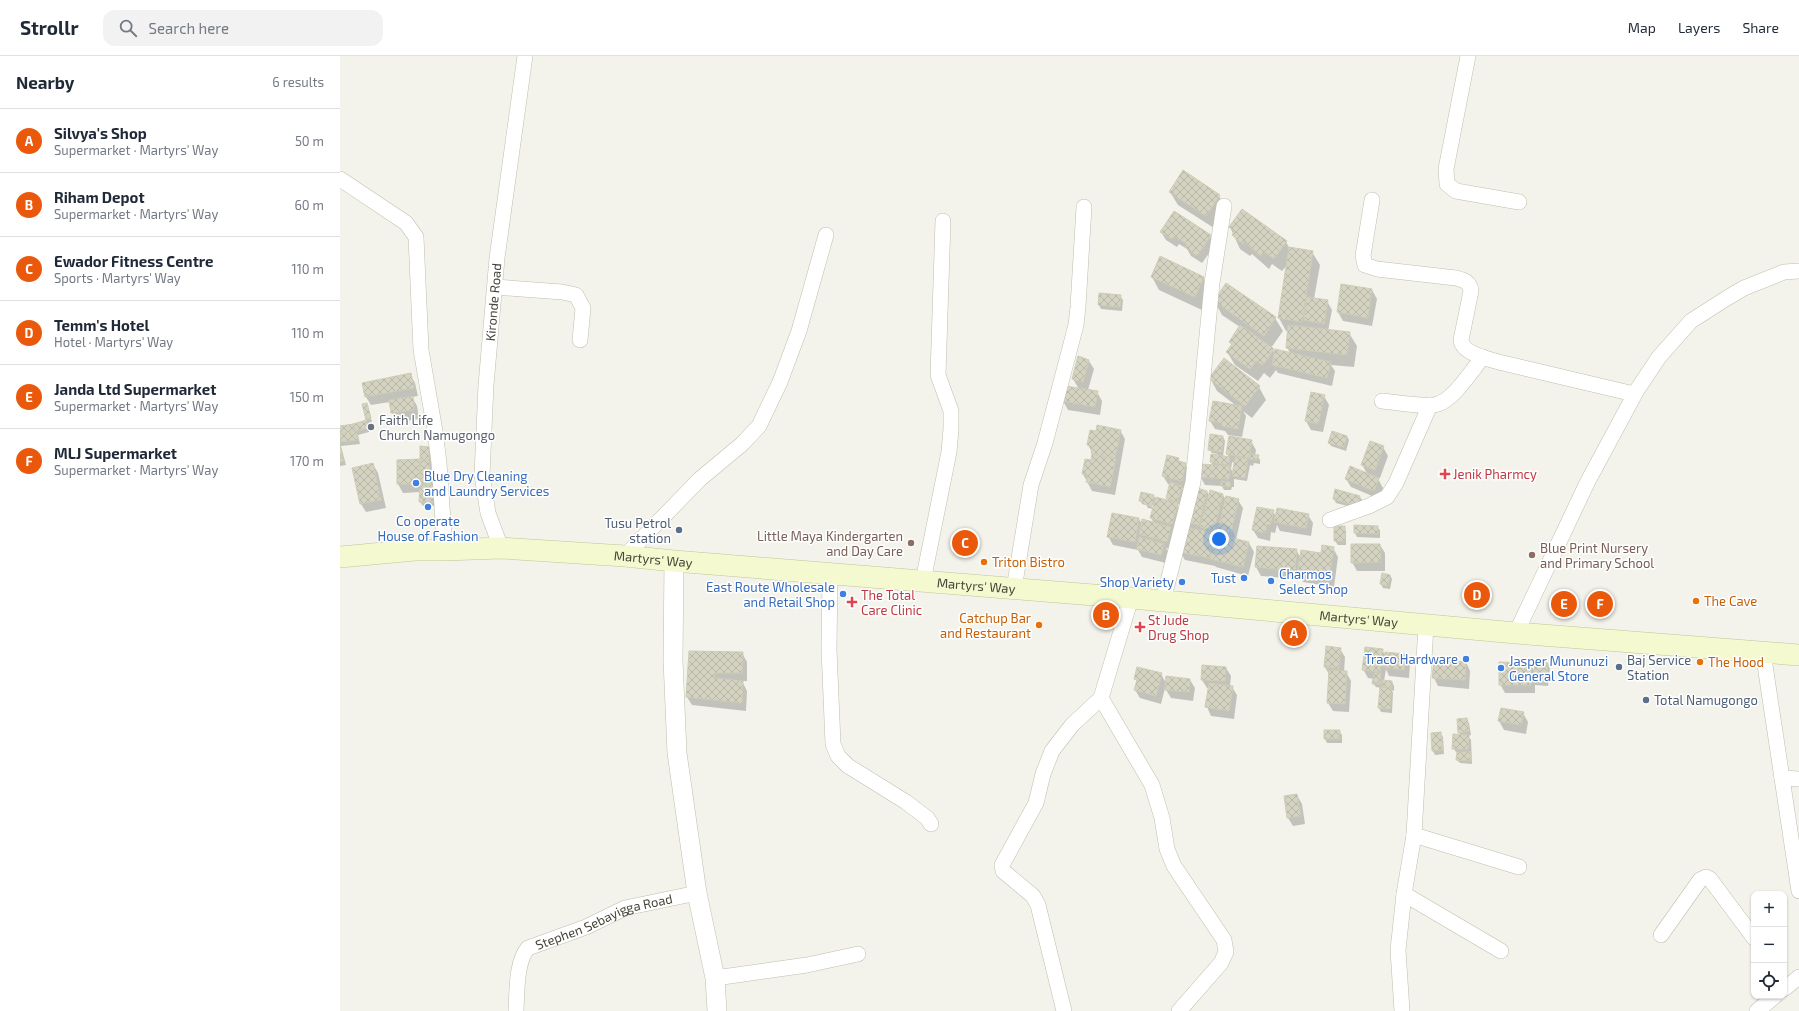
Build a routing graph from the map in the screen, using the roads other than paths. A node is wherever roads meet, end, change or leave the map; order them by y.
1 (525, 56) edge
2 (1468, 56) edge
3 (340, 178) edge
4 (1372, 200) dead end
5 (1519, 202) dead end
6 (1224, 206) dead end
7 (1084, 207) dead end
8 (943, 221) dead end
9 (826, 235) dead end
10 (1799, 271) edge
11 (495, 287) junction
12 (580, 340) dead end
13 (1483, 357) junction
14 (1634, 394) junction
15 (1382, 401) dead end
16 (1430, 405) junction
17 (1330, 520) dead end
18 (501, 548) junction
19 (445, 550) junction
20 (625, 556) junction
21 (340, 557) edge
22 (674, 561) junction
23 (830, 573) junction
24 (923, 581) junction
25 (1014, 589) junction
26 (1131, 598) junction
27 (1163, 602) junction
28 (1426, 625) junction
29 (1516, 633) junction
30 (1763, 652) junction
31 (1799, 655) edge
32 (1101, 698) junction
33 (1782, 778) junction
34 (1799, 779) edge
35 (930, 824) dead end
36 (1414, 835) junction
37 (1519, 867) dead end
38 (1799, 891) edge
39 (697, 893) junction
40 (1404, 894) junction
41 (1751, 934) edge
42 (1661, 935) dead end
43 (1501, 951) dead end
44 (858, 954) dead end
45 (715, 978) junction
46 (1771, 999) edge
47 (516, 1011) edge
48 (717, 1011) edge
49 (1064, 1011) edge
50 (1179, 1011) edge
51 (1402, 1011) edge
52 (1757, 1011) edge

1 - 11 street, Kironde Road
2 - 5 street
3 - 19 street
4 - 13 street
6 - 27 street
7 - 25 street
8 - 24 street
9 - 20 street
10 - 14 street
11 - 12 street
11 - 18 street, Kironde Road
13 - 14 street
13 - 16 street
14 - 29 street
15 - 16 street
16 - 17 street
18 - 19 main road, Martyrs' Way
18 - 20 main road, Martyrs' Way
19 - 21 main road, Martyrs' Way
20 - 22 main road, Martyrs' Way
22 - 23 main road, Martyrs' Way
22 - 39 street
23 - 24 main road, Martyrs' Way
23 - 35 street
24 - 25 main road, Martyrs' Way
25 - 26 main road, Martyrs' Way
26 - 27 main road, Martyrs' Way
26 - 32 street
27 - 28 main road, Martyrs' Way
28 - 29 main road, Martyrs' Way
28 - 36 street
29 - 30 main road, Martyrs' Way
30 - 31 main road, Martyrs' Way
30 - 33 street
32 - 49 street
32 - 50 street
33 - 34 street
33 - 38 street
36 - 37 street
36 - 40 street
39 - 45 street
39 - 47 street, Stephen Sebayigga Road
40 - 43 street
40 - 51 street
41 - 42 street
44 - 45 street
45 - 48 street
46 - 52 street

